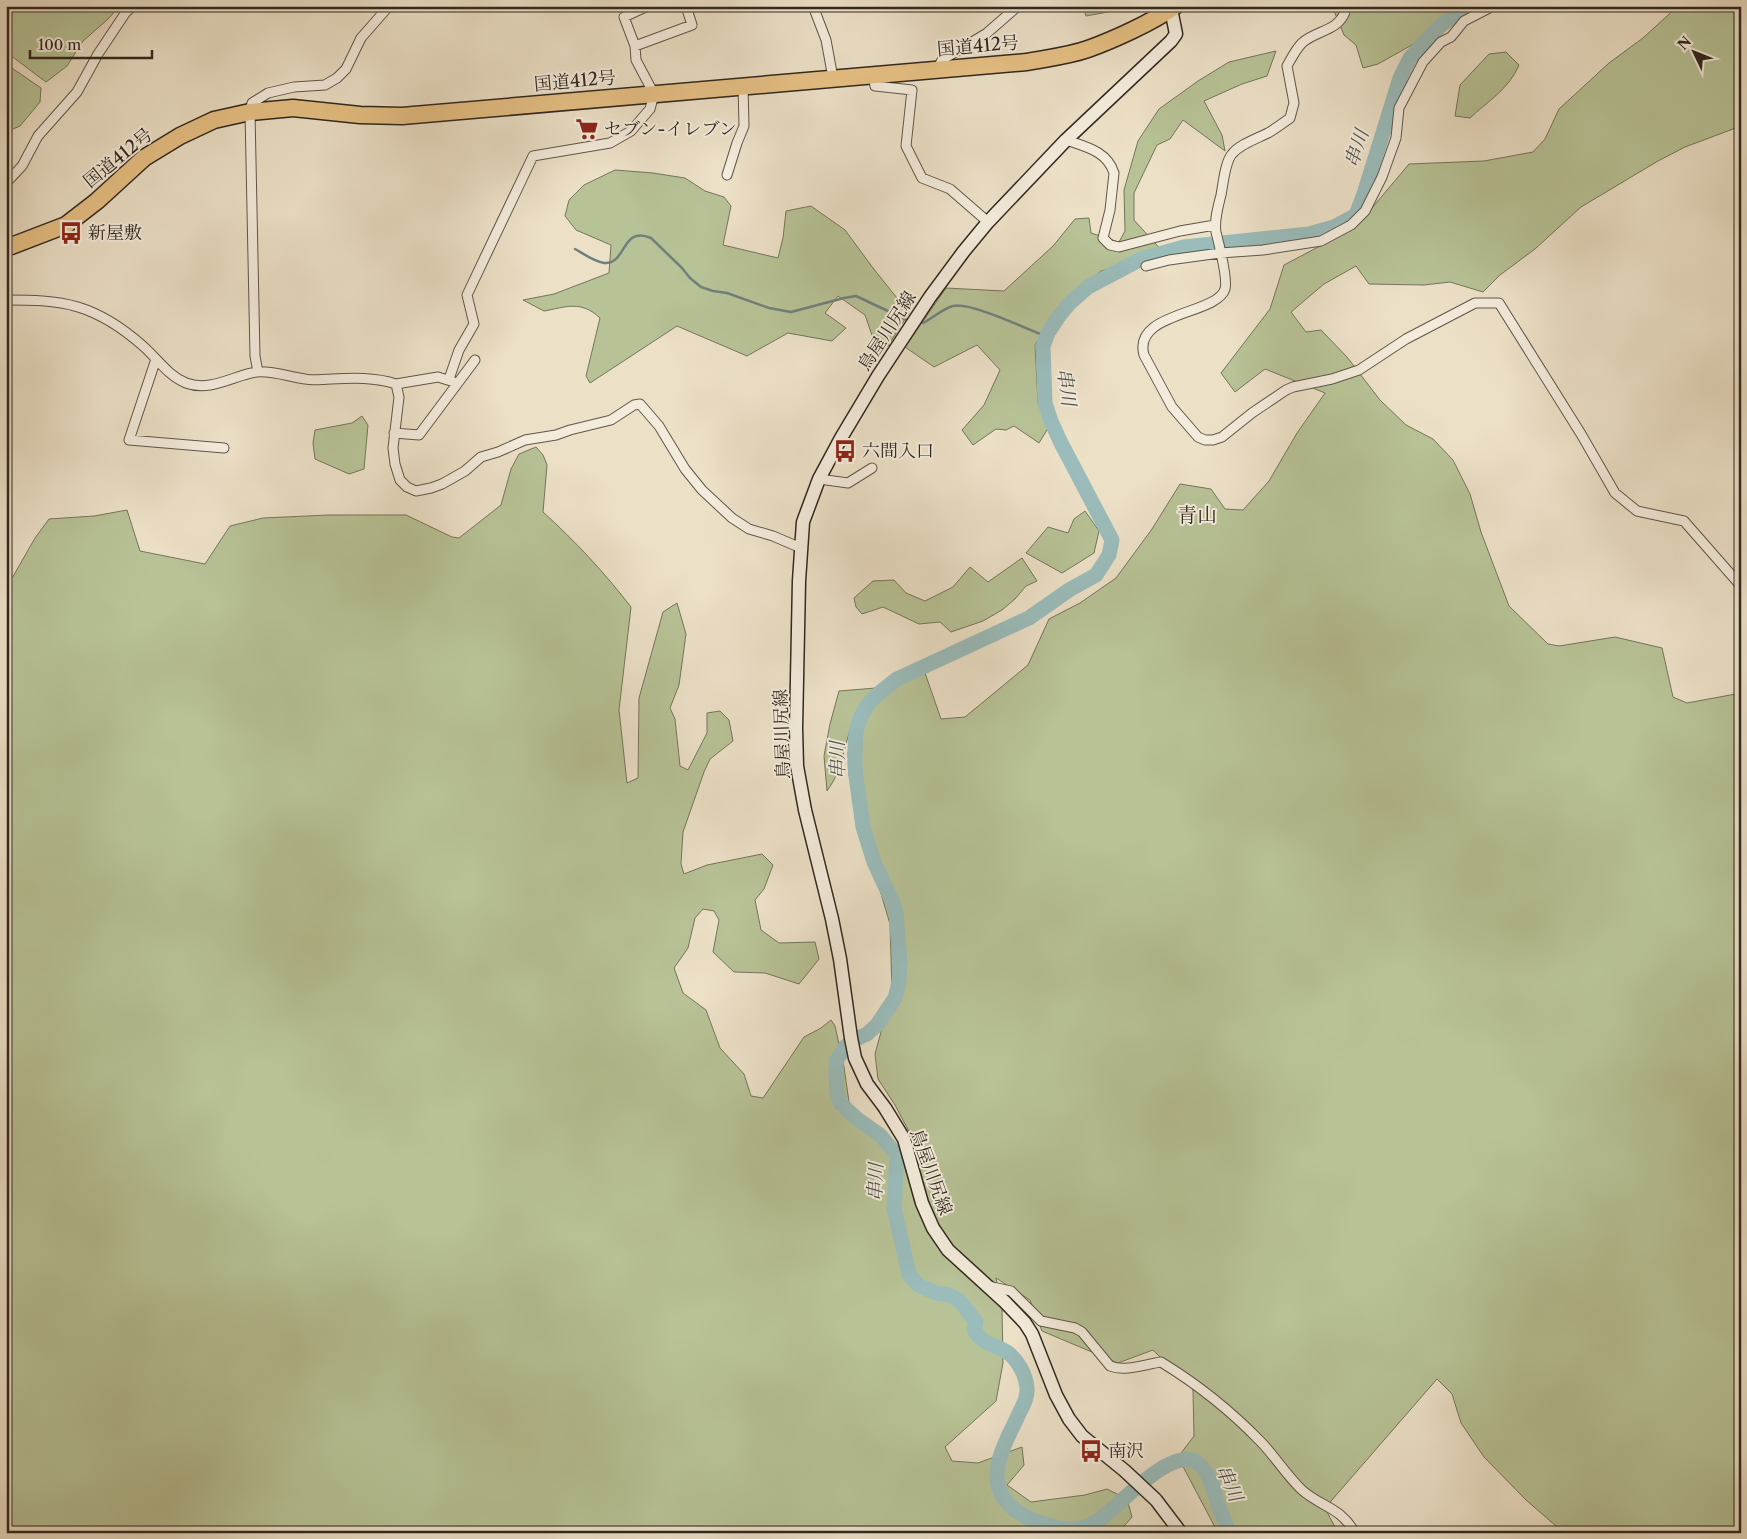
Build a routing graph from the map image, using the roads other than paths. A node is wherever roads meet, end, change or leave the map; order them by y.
1 (133, 6) edge
2 (389, 6) edge
3 (648, 6) edge
4 (686, 6) edge
5 (813, 6) edge
6 (1018, 6) edge
7 (1342, 6) edge
8 (1493, 6) edge
9 (1173, 8) edge
10 (635, 46) junction
11 (937, 70) junction
12 (873, 74) junction
13 (833, 78) junction
14 (743, 86) junction
15 (654, 94) junction
16 (250, 112) junction
17 (1066, 140) junction
18 (727, 174) dead end
19 (6, 183) edge
20 (988, 222) junction
21 (1216, 228) junction
22 (6, 248) edge
23 (1221, 252) junction
24 (1146, 266) dead end
25 (6, 300) edge
26 (156, 359) junction
27 (475, 360) dead end
28 (258, 372) junction
29 (453, 381) junction
30 (396, 384) junction
31 (394, 433) junction
32 (224, 448) dead end
33 (872, 468) dead end
34 (819, 479) junction
35 (801, 548) junction
36 (1741, 586) edge
37 (987, 1286) junction
38 (1181, 1533) edge
39 (1355, 1533) edge

1 - 19 street
2 - 16 street
3 - 10 street
4 - 10 street
5 - 13 street
6 - 11 street
7 - 21 street
8 - 23 street
9 - 11 highway, 国道412号
9 - 17 main road, 鳥屋川尻線
10 - 15 street
11 - 12 highway, 国道412号
12 - 13 highway, 国道412号
12 - 20 street
13 - 14 highway, 国道412号
14 - 15 highway, 国道412号
14 - 18 street
15 - 16 highway, 国道412号
15 - 29 street
16 - 22 highway, 国道412号
16 - 28 street
17 - 20 main road, 鳥屋川尻線
17 - 21 street
20 - 34 main road, 鳥屋川尻線
21 - 23 street
23 - 24 street
23 - 36 street
25 - 26 street
26 - 28 street
26 - 32 street
27 - 29 street
28 - 30 street
29 - 30 street
29 - 31 street
30 - 31 street
31 - 35 street
33 - 34 street
34 - 35 main road, 鳥屋川尻線
35 - 37 main road, 鳥屋川尻線
37 - 38 main road, 鳥屋川尻線
37 - 39 street

